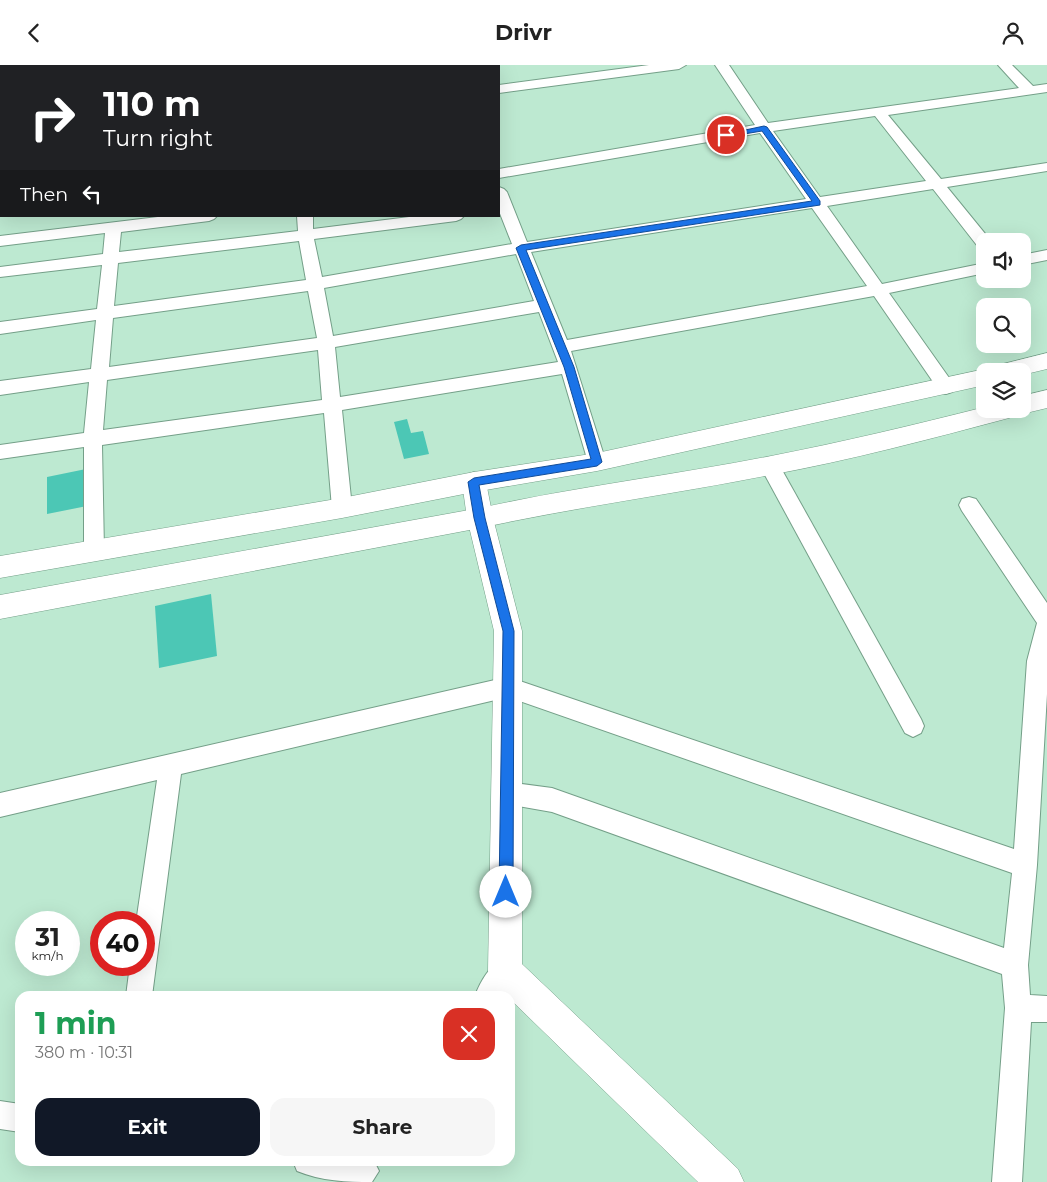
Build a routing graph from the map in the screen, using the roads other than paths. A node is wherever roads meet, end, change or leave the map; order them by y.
1 (679, 65) edge
2 (722, 65) edge
3 (1005, 65) edge
4 (596, 70) edge
5 (1047, 87) edge
6 (500, 89) edge
7 (1030, 91) junction
8 (878, 111) junction
9 (764, 128) junction
10 (1047, 167) edge
11 (500, 173) edge
12 (938, 185) junction
13 (500, 197) edge
14 (817, 203) junction
15 (502, 210) edge
16 (192, 217) edge
17 (304, 217) edge
18 (449, 217) edge
19 (159, 219) edge
20 (113, 229) junction
21 (976, 233) edge
22 (306, 237) junction
23 (0, 241) edge
24 (521, 248) junction
25 (1047, 255) edge
26 (111, 257) junction
27 (1031, 258) edge
28 (976, 269) edge
29 (0, 272) edge
30 (315, 285) junction
31 (878, 291) junction
32 (545, 305) junction
33 (106, 314) junction
34 (0, 328) edge
35 (326, 343) junction
36 (562, 347) junction
37 (1047, 361) edge
38 (1031, 365) edge
39 (569, 367) junction
40 (100, 373) junction
41 (976, 379) edge
42 (946, 387) junction
43 (0, 388) edge
44 (1047, 399) edge
45 (1031, 403) edge
46 (333, 405) junction
47 (976, 418) edge
48 (93, 438) junction
49 (0, 452) edge
50 (597, 462) junction
51 (770, 466) junction
52 (474, 482) junction
53 (969, 505) dead end
54 (342, 508) junction
55 (480, 518) junction
56 (94, 551) junction
57 (0, 567) edge
58 (0, 607) edge
59 (1047, 622) edge
60 (508, 687) junction
61 (912, 726) dead end
62 (171, 765) junction
63 (506, 793) junction
64 (0, 805) edge
65 (1025, 865) junction
66 (151, 911) edge
67 (1015, 965) junction
68 (142, 976) edge
69 (497, 984) edge
70 (140, 991) edge
71 (515, 1000) edge
72 (1018, 1008) junction
73 (1047, 1009) edge
74 (0, 1115) edge
75 (15, 1117) edge
76 (337, 1166) edge
77 (366, 1171) edge
78 (725, 1182) edge
79 (1007, 1182) edge

1 - 4 street
2 - 9 street
3 - 7 street
4 - 6 street
5 - 7 street
7 - 8 street
8 - 9 street
8 - 12 street
9 - 11 street
9 - 14 street
10 - 12 street
12 - 14 street
12 - 21 street
13 - 15 street
14 - 24 street
14 - 31 street
15 - 24 street
16 - 19 street
17 - 22 street
18 - 22 street
19 - 20 street
20 - 23 street
20 - 26 street
22 - 26 street
22 - 30 street
24 - 30 street
24 - 32 street
25 - 27 street
26 - 29 street
26 - 33 street
28 - 31 street
30 - 33 street
30 - 35 street
31 - 36 street
31 - 42 street
32 - 35 street
32 - 36 street
33 - 34 street
33 - 40 street
35 - 40 street
35 - 46 street
36 - 39 street
37 - 38 main road
39 - 46 street
39 - 50 street
40 - 43 street
40 - 48 street
41 - 42 main road
42 - 50 main road
44 - 45 main road
46 - 48 street
46 - 54 street
47 - 51 main road
48 - 49 street
48 - 56 street
50 - 52 main road
51 - 55 main road
51 - 61 street
52 - 54 main road
52 - 55 main road
53 - 59 street
54 - 56 main road
55 - 58 main road
55 - 60 main road
56 - 57 main road
59 - 65 street
60 - 62 street
60 - 63 main road
60 - 65 street
62 - 64 street
62 - 66 street
63 - 67 street
63 - 69 main road
65 - 67 street
67 - 72 street
68 - 70 street
71 - 78 main road
72 - 73 street
72 - 79 street
74 - 75 street
76 - 77 street

